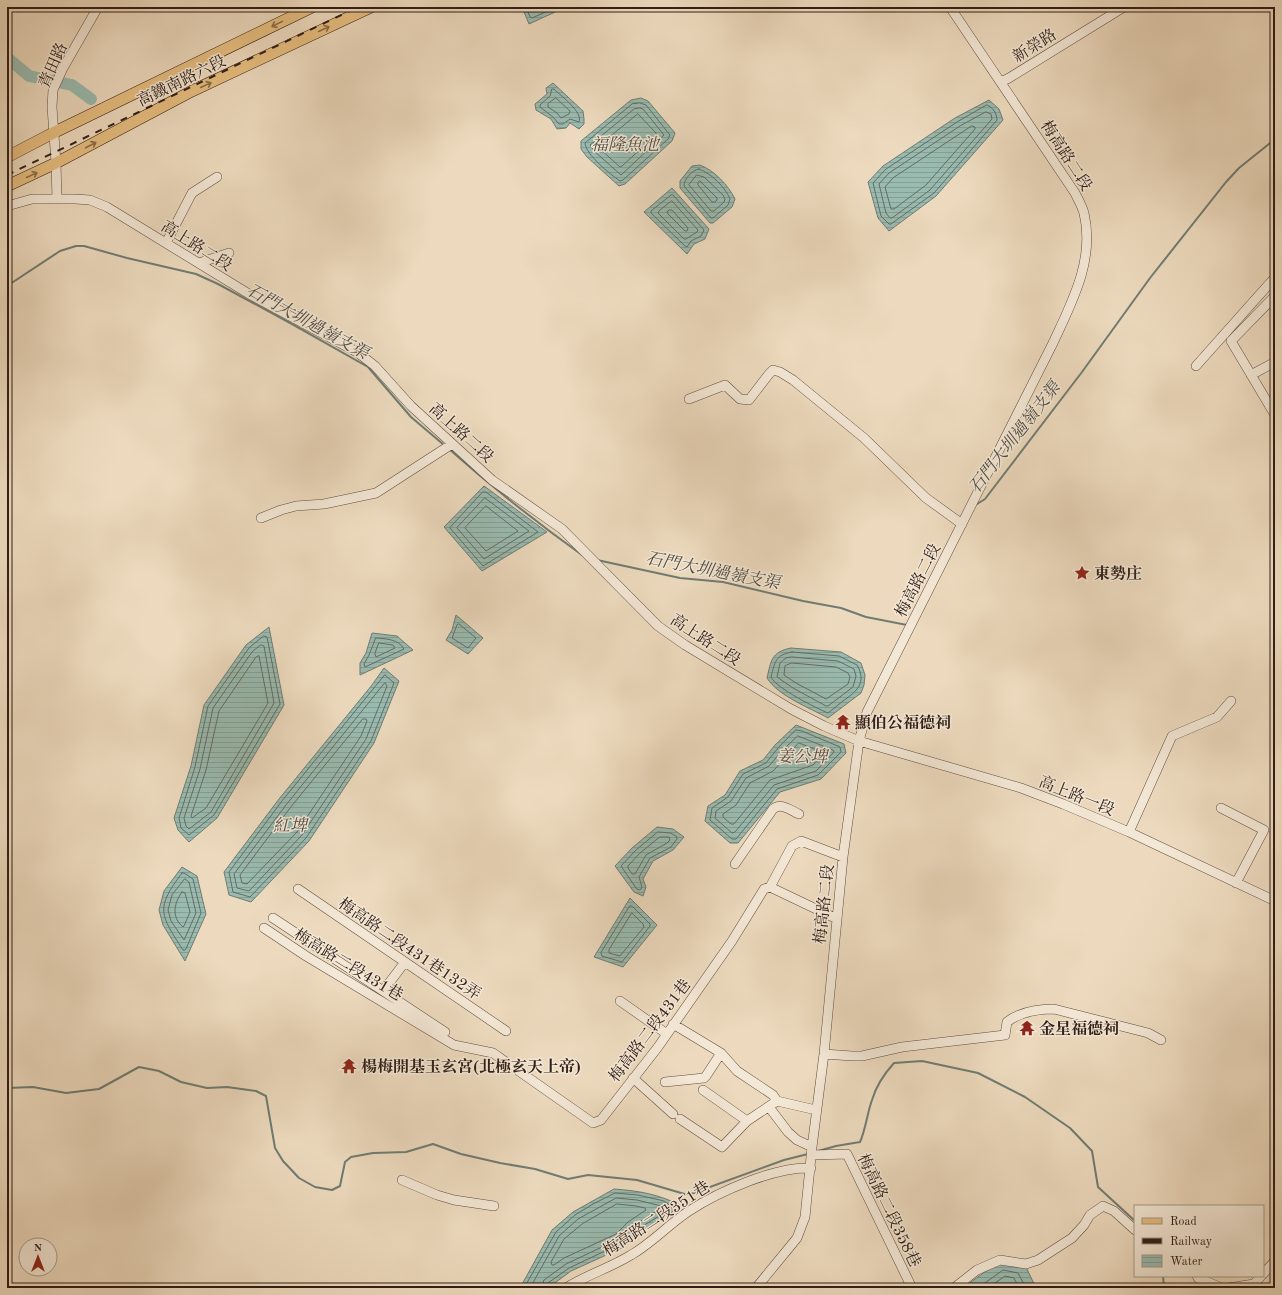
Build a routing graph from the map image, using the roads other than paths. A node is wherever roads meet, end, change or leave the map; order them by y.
1 (98, 7) edge
2 (312, 7) edge
3 (371, 7) edge
4 (950, 7) edge
5 (1124, 7) edge
6 (1001, 82) junction
7 (55, 132) junction
8 (7, 157) edge
9 (56, 163) junction
10 (217, 176) dead end
11 (7, 186) edge
12 (57, 199) junction
13 (7, 206) edge
14 (166, 243) junction
15 (229, 253) dead end
16 (199, 263) junction
17 (1275, 278) edge
18 (1275, 296) edge
19 (1275, 362) edge
20 (1196, 366) dead end
21 (1251, 375) junction
22 (689, 398) dead end
23 (1275, 415) edge
24 (448, 446) junction
25 (260, 518) dead end
26 (959, 522) junction
27 (1231, 701) dead end
28 (859, 741) junction
29 (1221, 808) dead end
30 (798, 814) dead end
31 (1129, 832) junction
32 (843, 857) junction
33 (735, 864) dead end
34 (1236, 883) junction
35 (770, 886) junction
36 (298, 889) dead end
37 (1275, 901) edge
38 (273, 918) dead end
39 (837, 919) junction
40 (264, 928) dead end
41 (405, 962) junction
42 (383, 991) junction
43 (620, 1001) dead end
44 (673, 1024) junction
45 (506, 1030) dead end
46 (667, 1034) junction
47 (1161, 1040) dead end
48 (462, 1047) junction
49 (720, 1053) junction
50 (824, 1054) junction
51 (633, 1078) junction
52 (665, 1082) dead end
53 (702, 1090) dead end
54 (777, 1101) junction
55 (769, 1107) junction
56 (816, 1110) junction
57 (747, 1121) junction
58 (812, 1151) junction
59 (811, 1168) junction
60 (402, 1180) dead end
61 (494, 1206) dead end
62 (1134, 1229) edge
63 (1275, 1261) edge
64 (1264, 1273) edge
65 (1197, 1277) edge
66 (1260, 1277) edge
67 (566, 1288) edge
68 (756, 1288) edge
69 (912, 1288) edge
70 (954, 1288) edge
71 (1222, 1288) edge
72 (1228, 1288) edge

1 - 7 street, 青田路
2 -> 7 main road, 高鐵南路六段
9 -> 3 main road, 高鐵南路六段
4 - 6 street, 梅高路二段
5 - 6 street, 新榮路
6 - 26 street, 梅高路二段
7 - 8 main road, 高鐵南路六段
7 - 9 street, 青田路
11 -> 9 main road, 高鐵南路六段
9 - 12 street
10 - 14 street
12 - 13 street, 高上路二段
12 - 14 street, 高上路二段
14 - 16 street, 高上路二段
15 - 16 street
16 - 24 street, 高上路二段
17 - 20 street
18 - 21 street
19 - 21 street
21 - 23 street
22 - 26 street
24 - 25 street
24 - 28 street, 高上路二段
26 - 28 street, 梅高路二段
27 - 31 street
28 - 31 street, 高上路一段
28 - 32 street, 梅高路二段
29 - 34 street
30 - 33 street
31 - 34 street, 高上路一段
32 - 35 street, 梅高路二段431巷
32 - 39 street, 梅高路二段
34 - 37 street, 高上路一段
35 - 39 street
35 - 44 street, 梅高路二段431巷
36 - 41 street, 梅高路二段431巷132弄
38 - 42 street, 梅高路二段431巷
39 - 50 street, 梅高路二段
40 - 48 street, 梅高路二段431巷
41 - 42 street
41 - 45 street, 梅高路二段431巷132弄
42 - 48 street, 梅高路二段431巷
43 - 46 street
44 - 46 street, 梅高路二段431巷
44 - 49 street
46 - 51 street, 梅高路二段431巷
47 - 50 street
48 - 51 street, 梅高路二段431巷
49 - 52 street
49 - 54 street
50 - 56 street, 梅高路二段
51 - 57 street
53 - 57 street
54 - 55 street
54 - 56 street
55 - 57 street
55 - 58 street
56 - 58 street, 梅高路二段
58 - 59 street, 梅高路二段
58 - 69 street, 梅高路二段358巷
59 - 67 street, 梅高路二段351巷
59 - 68 street, 梅高路二段
60 - 61 street
62 - 70 street
63 - 64 street
65 - 71 street
66 - 72 street

